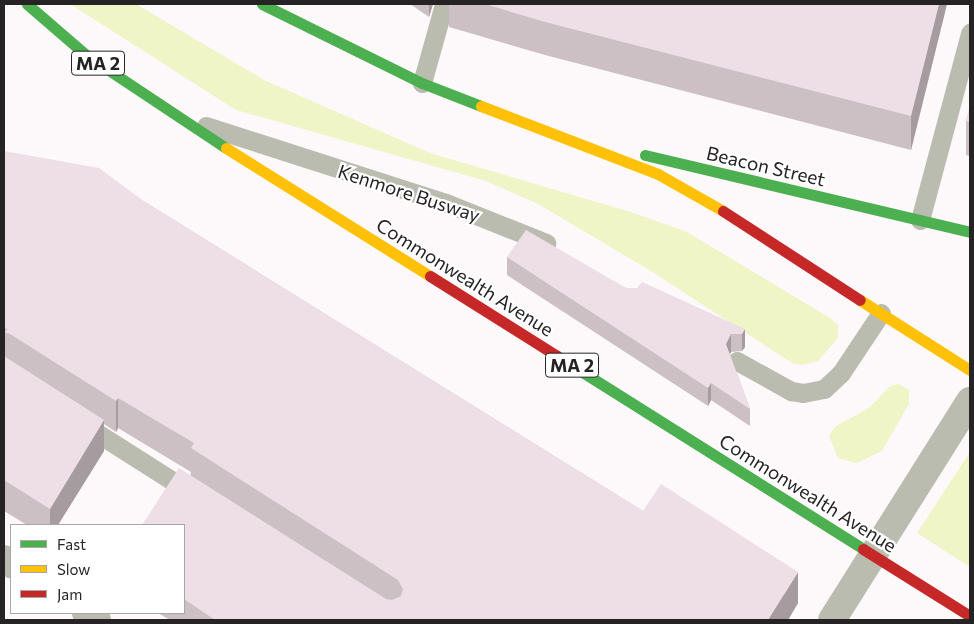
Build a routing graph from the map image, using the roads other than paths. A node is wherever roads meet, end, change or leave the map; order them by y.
1 (27, 4) edge
2 (262, 4) edge
3 (444, 4) edge
4 (970, 33) edge
5 (422, 83) junction
6 (174, 115) junction
7 (553, 134) junction
8 (920, 220) junction
9 (970, 232) edge
10 (560, 251) edge
11 (881, 314) junction
12 (737, 361) dead end
13 (970, 370) edge
14 (970, 401) edge
15 (69, 416) edge
16 (176, 483) junction
17 (165, 500) edge
18 (209, 504) edge
19 (874, 555) junction
20 (970, 616) edge
21 (832, 620) edge

1 - 6 main road, Commonwealth Avenue / MA 2
2 - 5 main road
3 - 5 lane
4 - 8 lane
5 - 7 main road
6 - 10 lane, Kenmore Busway
6 - 19 main road, Commonwealth Avenue / MA 2
7 - 8 main road, Beacon Street
7 - 11 main road
8 - 9 main road, Beacon Street
11 - 12 lane
11 - 13 main road
14 - 19 street
15 - 16 lane
16 - 17 lane
16 - 18 lane
19 - 20 main road, Commonwealth Avenue / MA 2
19 - 21 street

